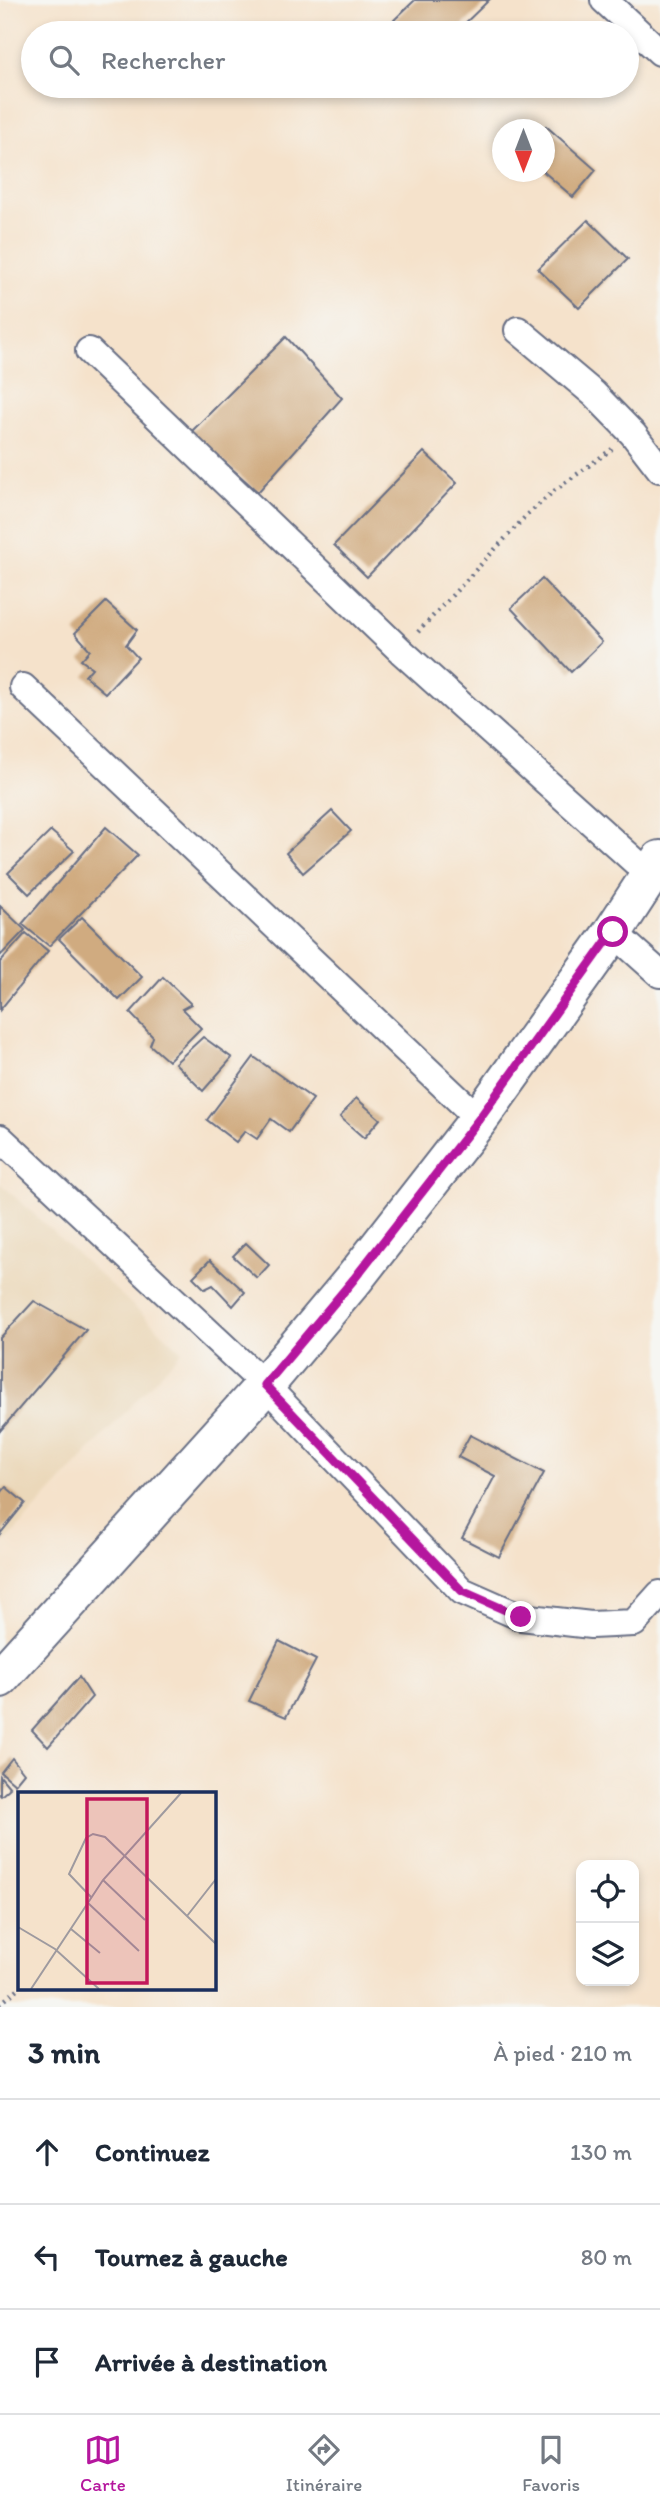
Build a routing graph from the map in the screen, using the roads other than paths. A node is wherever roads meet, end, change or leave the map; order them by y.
1 (604, 0) edge
2 (627, 21) edge
3 (639, 32) edge
4 (660, 52) edge
5 (518, 330) dead end
6 (89, 351) dead end
7 (660, 469) edge
8 (23, 687) dead end
9 (655, 868) edge
10 (613, 932) junction
11 (660, 974) edge
12 (479, 1119) junction
13 (0, 1138) edge
14 (265, 1385) junction
15 (660, 1594) edge
16 (0, 1678) edge

1 - 2 street
3 - 4 street
5 - 7 street
6 - 9 street
8 - 12 street
9 - 10 main road
10 - 11 street
10 - 12 main road
12 - 14 main road
13 - 14 street
14 - 15 street
14 - 16 main road

